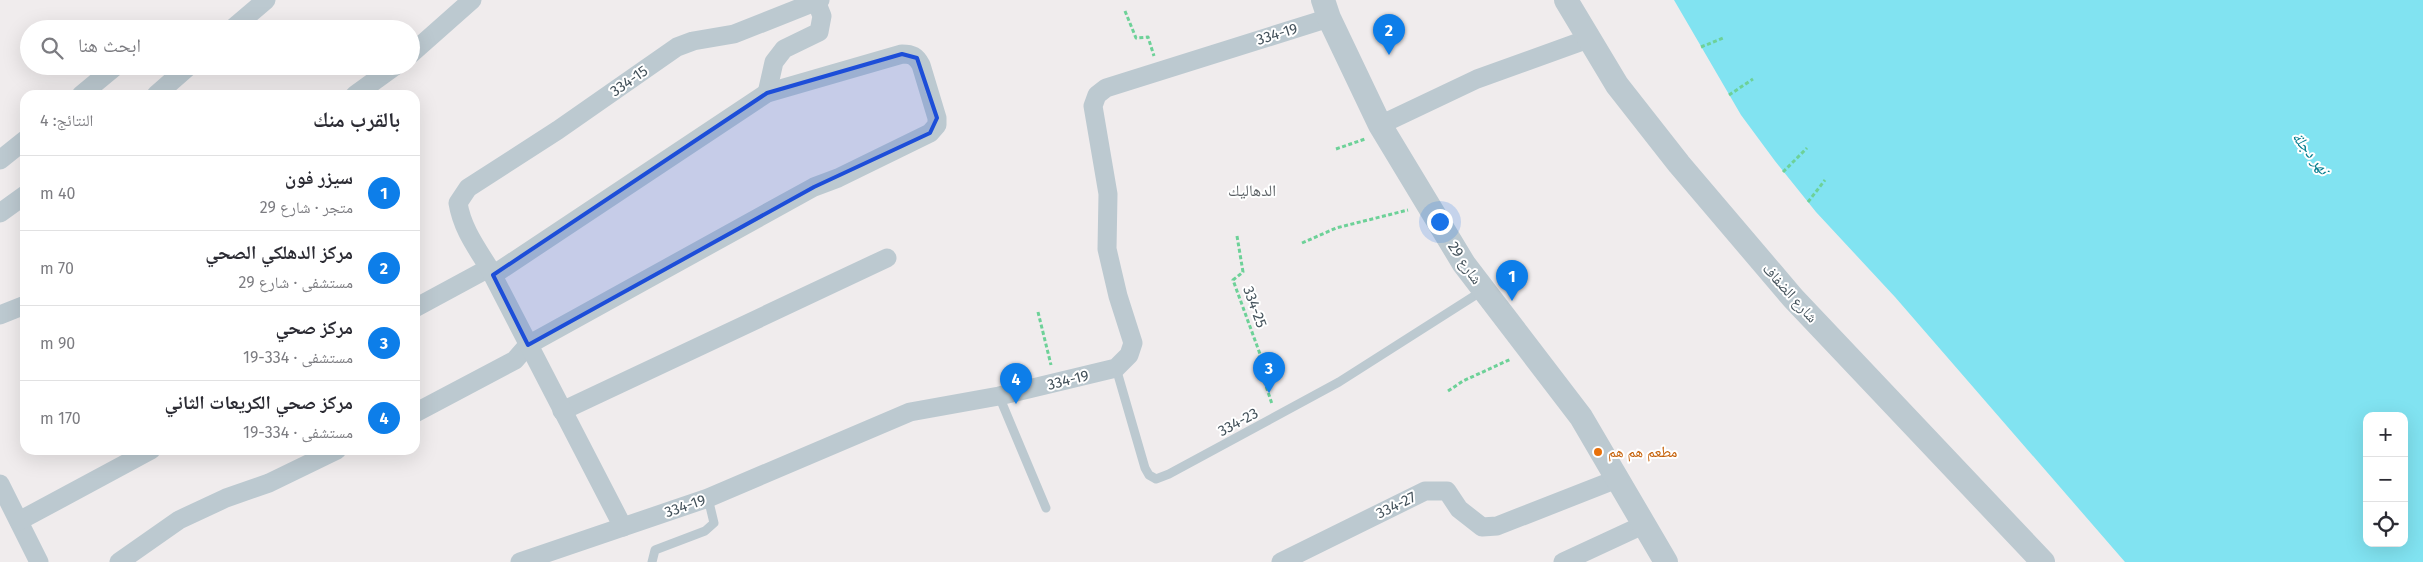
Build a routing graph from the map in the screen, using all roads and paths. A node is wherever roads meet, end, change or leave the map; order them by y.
1 (266, 0) edge
2 (472, 0) edge
3 (1566, 0) edge
4 (818, 1) edge
5 (1326, 9) edge
6 (1125, 11) dead end
7 (243, 20) edge
8 (1723, 38) dead end
9 (1588, 39) junction
10 (420, 46) edge
11 (1701, 47) dead end
12 (1160, 70) junction
13 (105, 75) edge
14 (179, 75) edge
15 (383, 75) edge
16 (1753, 79) dead end
17 (87, 90) edge
18 (162, 90) edge
19 (362, 90) edge
20 (766, 93) junction
21 (1729, 95) dead end
22 (1382, 128) junction
23 (20, 144) edge
24 (1806, 148) dead end
25 (1336, 149) dead end
26 (0, 160) edge
27 (1784, 172) dead end
28 (1825, 180) dead end
29 (20, 199) edge
30 (1808, 202) dead end
31 (1428, 204) junction
32 (0, 213) edge
33 (1237, 236) dead end
34 (1302, 243) dead end
35 (887, 258) dead end
36 (491, 271) junction
37 (1484, 290) junction
38 (20, 306) edge
39 (420, 306) edge
40 (1038, 312) dead end
41 (0, 315) edge
42 (528, 345) junction
43 (1530, 351) junction
44 (1116, 368) junction
45 (1055, 383) junction
46 (1448, 391) dead end
47 (999, 396) junction
48 (420, 410) edge
49 (562, 412) junction
50 (1276, 417) junction
51 (140, 455) edge
52 (326, 455) edge
53 (1617, 479) junction
54 (0, 484) edge
55 (708, 498) junction
56 (1046, 508) dead end
57 (10, 514) edge
58 (1643, 525) junction
59 (623, 527) junction
60 (39, 562) edge
61 (119, 562) edge
62 (520, 562) edge
63 (652, 562) edge
64 (1281, 562) edge
65 (1563, 562) edge
66 (1666, 562) edge
67 (2043, 562) edge

1 - 7 street
2 - 10 street
3 - 9 street, شارع الضفاف
4 - 20 street
4 - 36 street, 334-15
5 - 12 street, 334-19
5 - 22 street, شارع 29
6 - 12 path
8 - 11 path
9 - 22 street
9 - 67 street, شارع الضفاف
12 - 44 street, 334-19
13 - 17 street
14 - 18 street
15 - 19 street
16 - 21 path
20 - 36 street
20 - 42 street
22 - 25 path
22 - 31 street, شارع 29
23 - 26 street
24 - 27 path
28 - 30 path
29 - 32 street
31 - 34 path
31 - 37 street, شارع 29
33 - 50 path, 334-25
35 - 49 street
36 - 39 street
36 - 42 street
37 - 43 street, شارع 29
37 - 50 lane, 334-23
38 - 41 street
40 - 45 path
42 - 48 street
42 - 49 street
43 - 46 path
43 - 53 street, شارع 29
44 - 45 street, 334-19
44 - 50 lane, 334-23
45 - 47 street, 334-19
47 - 55 street, 334-19
47 - 56 lane
49 - 59 street
51 - 57 street
52 - 61 street
53 - 58 street, شارع 29
53 - 64 street, 334-27
54 - 57 street
55 - 59 street, 334-19
55 - 63 lane
57 - 60 street
58 - 65 street
58 - 66 street, شارع 29
59 - 62 street, 334-19

